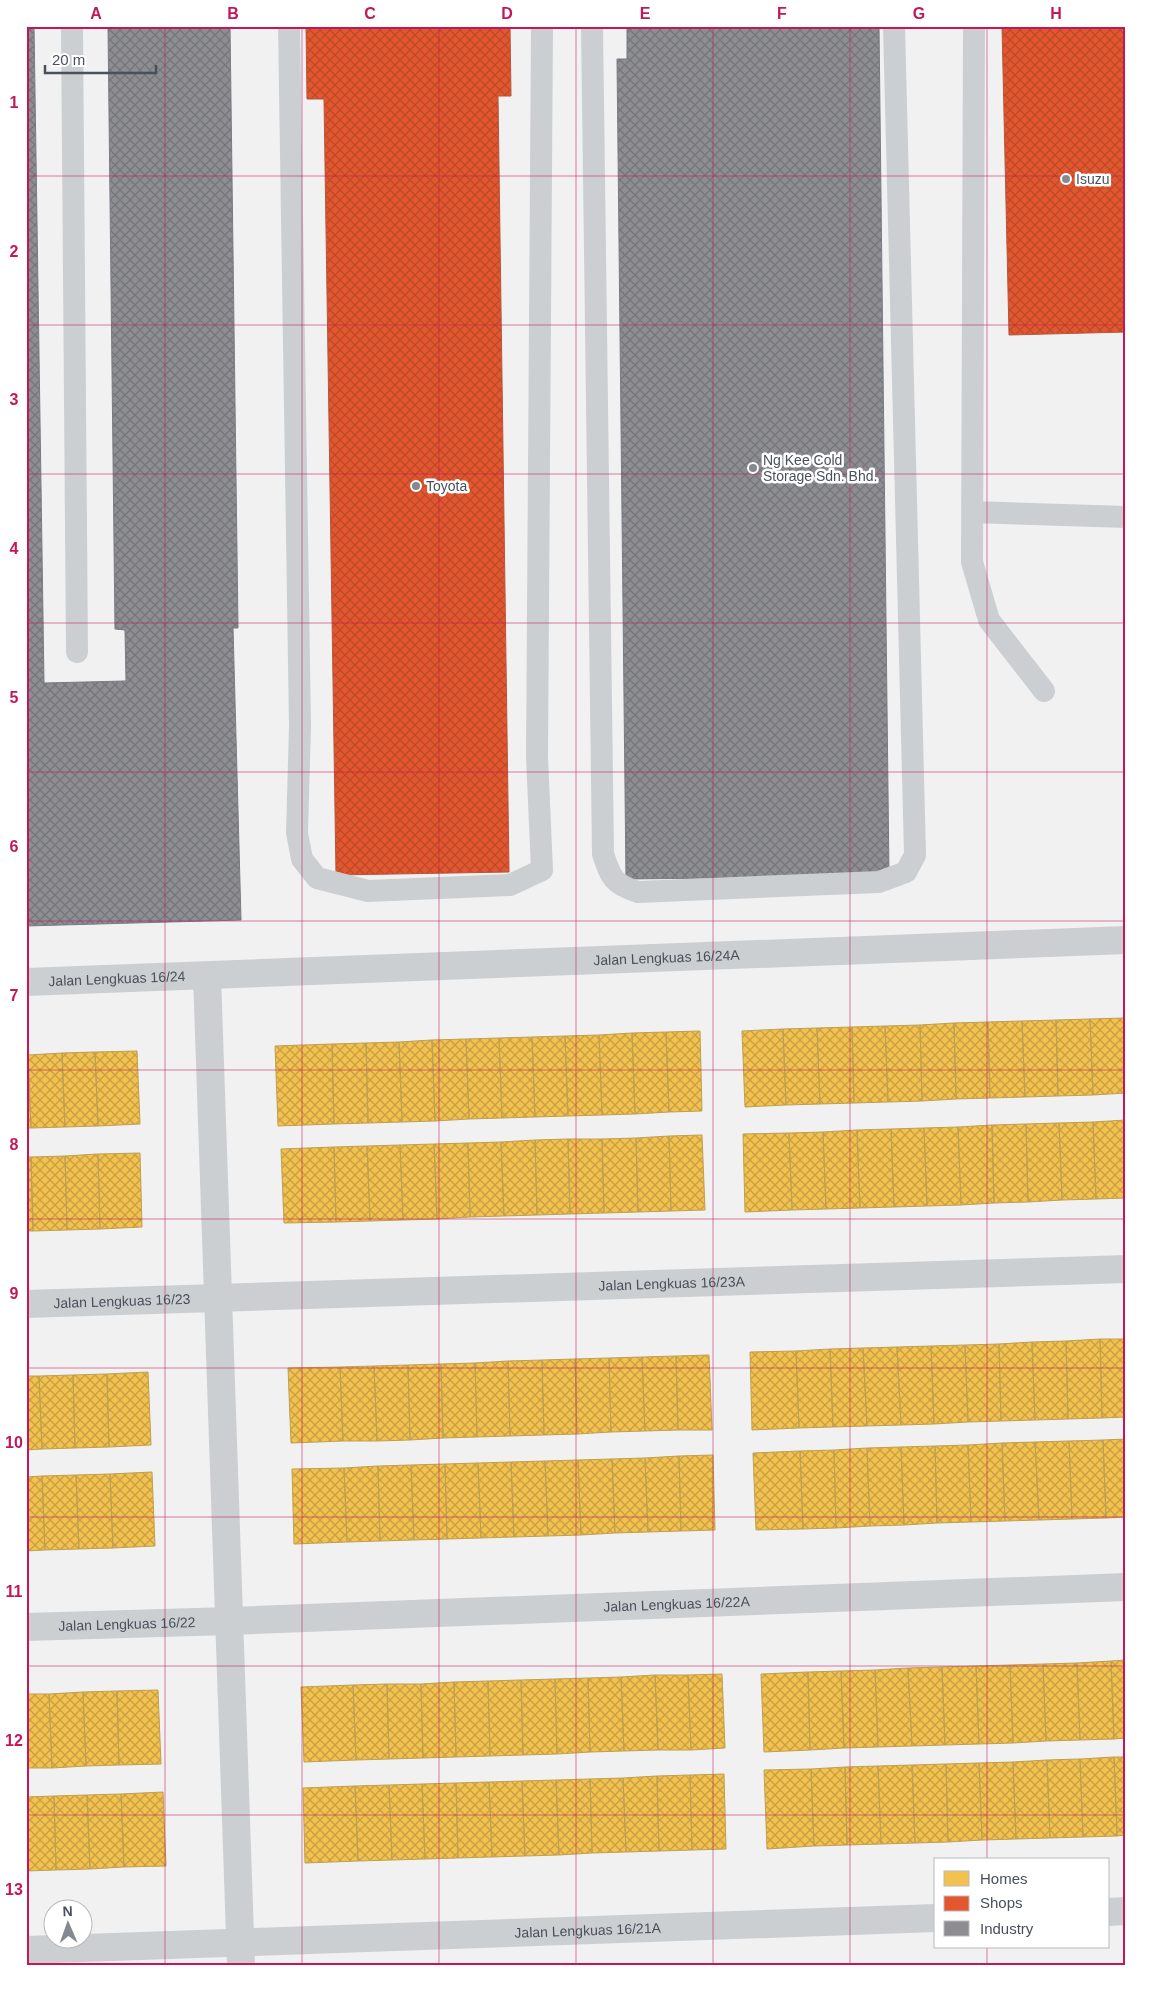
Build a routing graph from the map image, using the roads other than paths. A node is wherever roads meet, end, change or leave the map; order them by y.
1 (72, 26) edge
2 (289, 26) edge
3 (542, 26) edge
4 (592, 26) edge
5 (894, 26) edge
6 (974, 26) edge
7 (972, 512) junction
8 (1126, 517) edge
9 (76, 652) dead end
10 (1044, 691) dead end
11 (1126, 940) edge
12 (207, 976) junction
13 (26, 982) edge
14 (1126, 1269) edge
15 (218, 1298) junction
16 (26, 1304) edge
17 (1126, 1587) edge
18 (229, 1621) junction
19 (26, 1627) edge
20 (1126, 1911) edge
21 (1110, 1912) edge
22 (934, 1918) edge
23 (26, 1950) edge
24 (240, 1954) edge

1 - 9 lane
2 - 3 lane
4 - 5 lane
6 - 7 lane
7 - 8 lane
7 - 10 lane
11 - 12 street, Jalan Lengkuas 16/24A
12 - 13 street, Jalan Lengkuas 16/24
12 - 15 street
14 - 15 street, Jalan Lengkuas 16/23A
15 - 16 street, Jalan Lengkuas 16/23
15 - 18 street
17 - 18 street, Jalan Lengkuas 16/22A
18 - 19 street, Jalan Lengkuas 16/22
18 - 24 street
20 - 21 street
22 - 24 street, Jalan Lengkuas 16/21A
23 - 24 street, Jalan Lengkuas 16/21A

